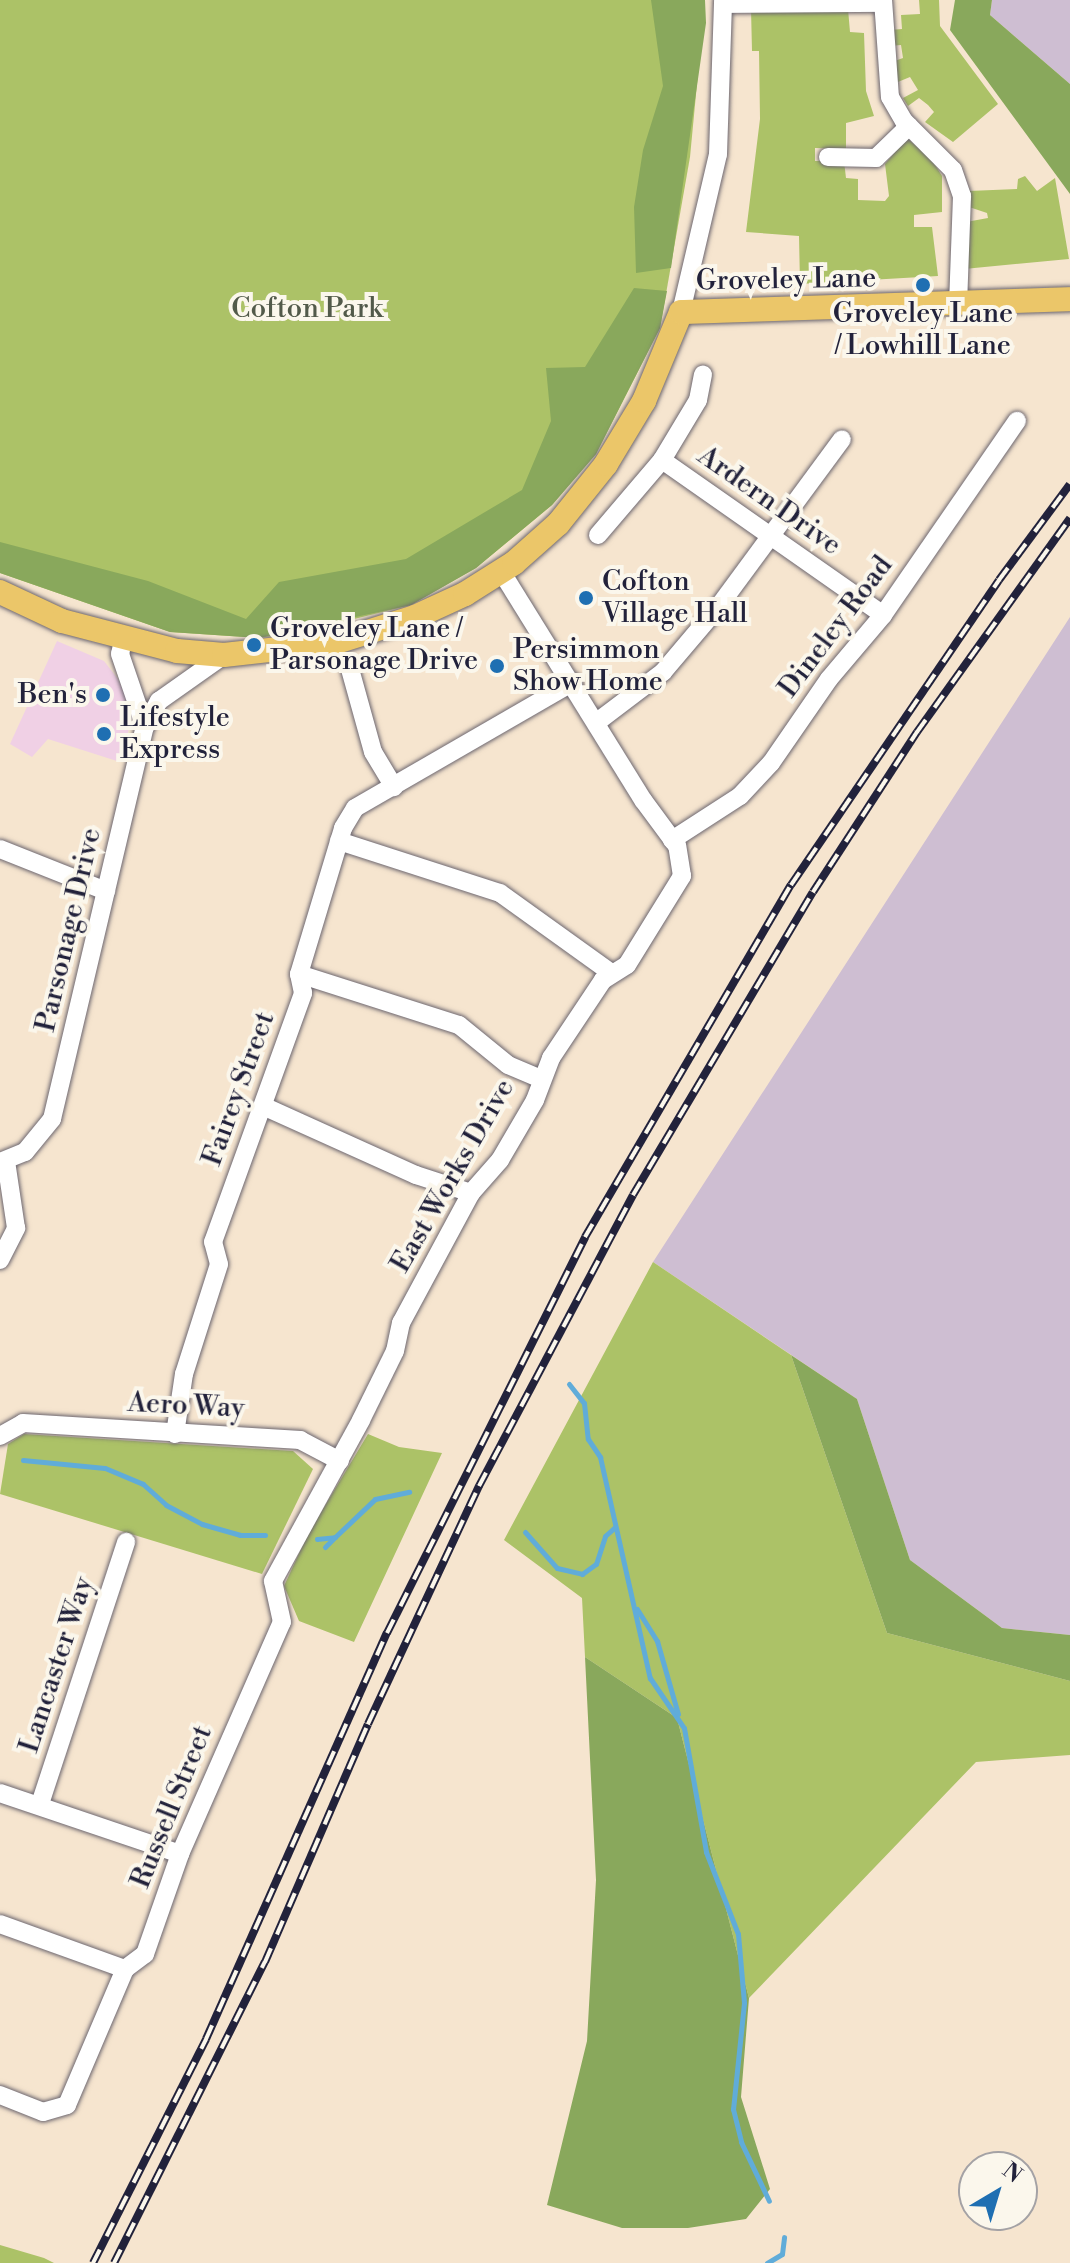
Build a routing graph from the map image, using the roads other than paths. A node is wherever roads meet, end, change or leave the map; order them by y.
1 (723, 2) edge
2 (883, 2) edge
3 (909, 126) junction
4 (828, 157) dead end
5 (1070, 299) edge
6 (958, 304) junction
7 (681, 312) junction
8 (703, 374) dead end
9 (1017, 421) dead end
10 (842, 439) dead end
11 (662, 460) junction
12 (598, 535) dead end
13 (771, 537) junction
14 (501, 571) junction
15 (0, 592) edge
16 (883, 615) junction
17 (123, 641) junction
18 (224, 655) junction
19 (350, 669) dead end
20 (573, 682) junction
21 (172, 689) junction
22 (136, 690) junction
23 (597, 722) junction
24 (145, 727) junction
25 (394, 787) junction
26 (672, 840) junction
27 (339, 841) junction
28 (0, 849) edge
29 (106, 891) junction
30 (610, 972) junction
31 (299, 974) junction
32 (539, 1078) junction
33 (263, 1106) junction
34 (3, 1162) edge
35 (471, 1193) junction
36 (0, 1260) edge
37 (175, 1434) junction
38 (0, 1436) edge
39 (340, 1461) junction
40 (126, 1542) dead end
41 (0, 1793) edge
42 (40, 1804) junction
43 (180, 1854) junction
44 (1, 1927) edge
45 (125, 1969) junction
46 (0, 2095) edge

1 - 2 street
1 - 7 street
2 - 3 street
3 - 4 street
3 - 6 street
5 - 6 main road, Groveley Lane
6 - 7 main road, Groveley Lane
7 - 14 main road, Groveley Lane
8 - 11 street, Ardern Drive
9 - 16 street, Dineley Road
10 - 13 street
11 - 12 street, Ardern Drive
11 - 13 street, Ardern Drive
13 - 16 street, Ardern Drive
13 - 23 street
14 - 18 main road, Groveley Lane
14 - 20 street, East Works Drive
15 - 17 main road, Groveley Lane
16 - 26 street, Dineley Road
17 - 18 main road, Groveley Lane
17 - 22 street, Parsonage Drive
18 - 21 street, Parsonage Drive
19 - 25 street
20 - 23 street, East Works Drive
20 - 25 street, Fairey Street
21 - 22 street
21 - 24 street, Parsonage Drive
22 - 24 street, Parsonage Drive
23 - 26 street, East Works Drive
24 - 29 street, Parsonage Drive
25 - 27 street, Fairey Street
26 - 30 street, East Works Drive
27 - 30 street
27 - 31 street, Fairey Street
28 - 29 street
29 - 34 street, Parsonage Drive
30 - 32 street, East Works Drive
31 - 32 street
31 - 33 street, Fairey Street
32 - 35 street, East Works Drive
33 - 35 street
33 - 37 street, Fairey Street
34 - 36 street
35 - 39 street, East Works Drive
37 - 38 street, Aero Way
37 - 39 street, Aero Way
39 - 43 street, Russell Street
40 - 42 street, Lancaster Way
41 - 42 street
42 - 43 street
43 - 45 street, Russell Street
44 - 45 street
45 - 46 street, Russell Street

